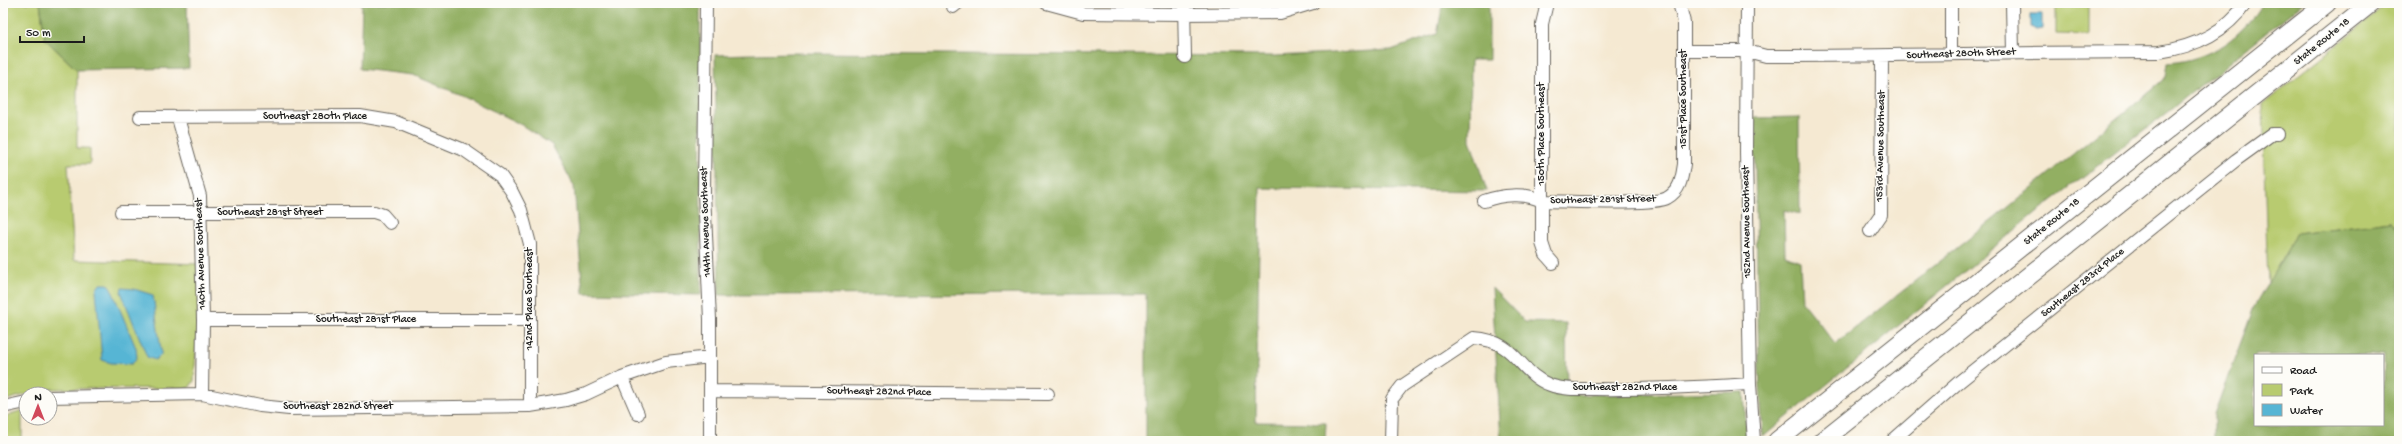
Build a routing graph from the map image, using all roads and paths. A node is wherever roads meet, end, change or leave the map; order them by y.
1 (706, 3) edge
2 (1046, 3) edge
3 (1547, 3) edge
4 (1679, 3) edge
5 (1747, 3) edge
6 (1951, 3) edge
7 (2012, 3) edge
8 (2246, 3) edge
9 (2327, 3) edge
10 (2371, 3) edge
11 (1305, 4) edge
12 (1083, 8) edge
13 (1184, 9) edge
14 (1684, 51) junction
15 (1747, 51) junction
16 (2014, 52) junction
17 (1951, 53) junction
18 (1185, 57) dead end
19 (1882, 57) junction
20 (140, 117) dead end
21 (178, 118) junction
22 (2278, 134) dead end
23 (500, 175) joint
24 (1673, 193) joint
25 (1484, 201) dead end
26 (1542, 201) junction
27 (121, 212) dead end
28 (202, 213) junction
29 (390, 223) dead end
30 (1870, 232) dead end
31 (1553, 263) dead end
32 (203, 320) junction
33 (529, 320) junction
34 (710, 357) junction
35 (622, 377) junction
36 (1750, 384) junction
37 (710, 391) junction
38 (202, 394) junction
39 (1048, 394) dead end
40 (58, 397) edge
41 (18, 404) edge
42 (530, 406) junction
43 (3, 407) edge
44 (638, 414) dead end
45 (1781, 438) edge
46 (710, 441) edge
47 (1390, 441) edge
48 (1754, 441) edge
49 (1822, 441) edge
50 (1892, 441) edge

1 - 34 street, 144th Avenue Southeast
2 - 12 street
3 - 26 street, 150th Place Southeast
4 - 14 street, 151st Place Southeast
5 - 15 street, 152nd Avenue Southeast
6 - 17 street
7 - 16 street
8 - 16 street, Southeast 280th Street
9 - 45 highway, State Route 18
10 - 49 highway, State Route 18
11 - 13 street
12 - 13 street
13 - 18 street
14 - 15 street, Southeast 280th Street
14 - 24 street, 151st Place Southeast
15 - 19 street, Southeast 280th Street
15 - 36 street, 152nd Avenue Southeast
16 - 17 street, Southeast 280th Street
17 - 19 street, Southeast 280th Street
19 - 30 street, 153rd Avenue Southeast
20 - 21 street, Southeast 280th Place
21 - 23 street, Southeast 280th Place
21 - 28 street, 140th Avenue Southeast
22 - 50 street, Southeast 283rd Place
23 - 33 street, 142nd Place Southeast
24 - 26 street, Southeast 281st Street
25 - 26 street, Southeast 281st Street
26 - 31 street, 150th Place Southeast
27 - 28 street, Southeast 281st Street
28 - 29 street, Southeast 281st Street
28 - 32 street, 140th Avenue Southeast
32 - 33 street, Southeast 281st Place
32 - 38 street, 140th Avenue Southeast
33 - 42 street, 142nd Place Southeast
34 - 35 street, Southeast 282nd Street
34 - 37 street, 144th Avenue Southeast
35 - 42 street, Southeast 282nd Street
35 - 44 street
36 - 47 street, Southeast 282nd Place
36 - 48 street, 152nd Avenue Southeast
37 - 39 street, Southeast 282nd Place
37 - 46 street, 144th Avenue Southeast
38 - 40 street, Southeast 282nd Street
38 - 42 street, Southeast 282nd Street
41 - 43 street

